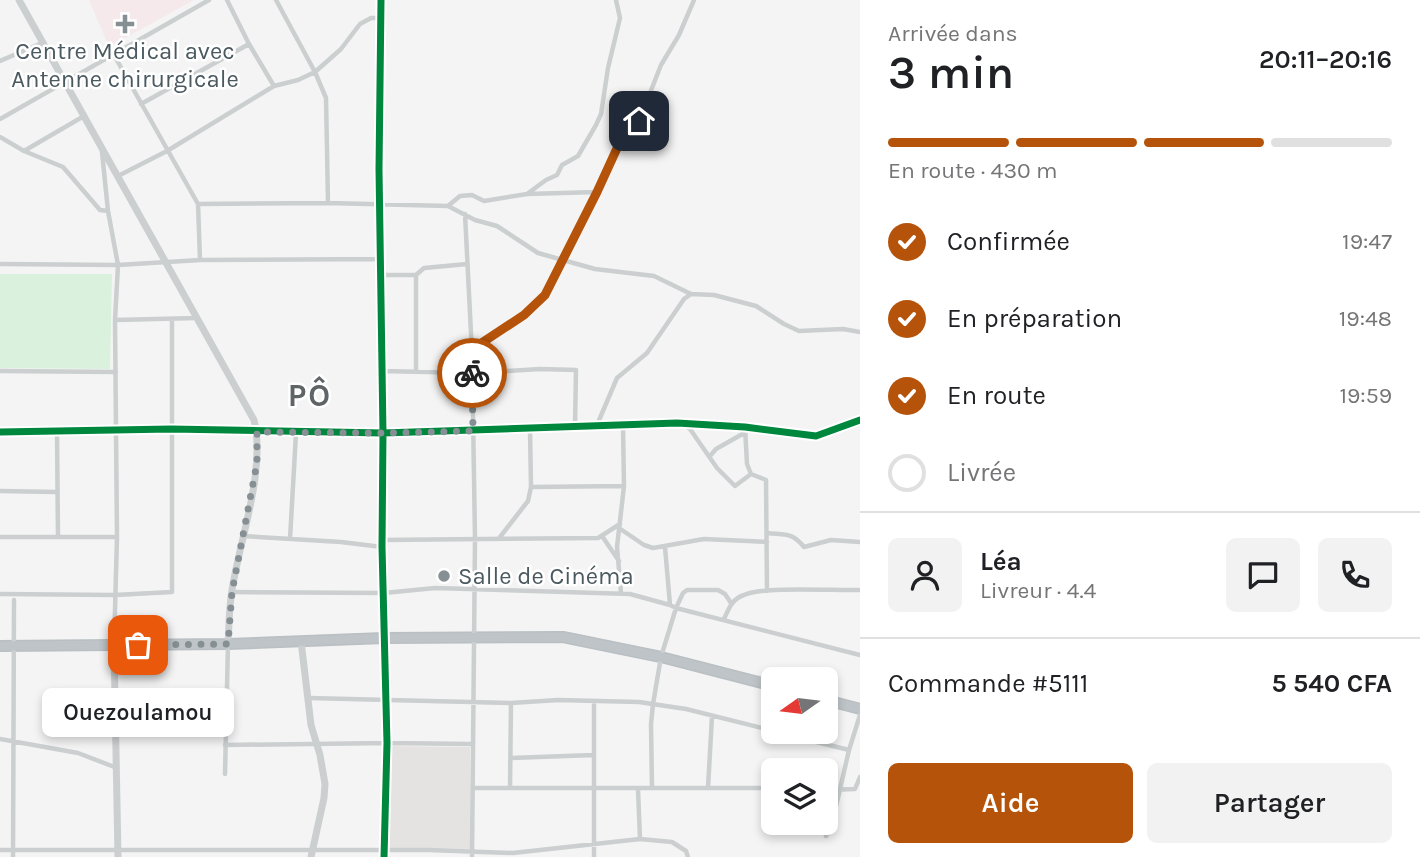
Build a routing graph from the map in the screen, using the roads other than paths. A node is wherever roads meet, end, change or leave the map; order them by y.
1 (19, 0) edge
2 (209, 0) edge
3 (227, 0) edge
4 (276, 0) edge
5 (382, 0) edge
6 (616, 0) edge
7 (694, 0) edge
8 (382, 18) junction
9 (43, 43) junction
10 (249, 44) junction
11 (114, 55) junction
12 (0, 61) edge
13 (315, 72) junction
14 (65, 81) junction
15 (274, 86) junction
16 (141, 104) junction
17 (85, 116) junction
18 (0, 119) edge
19 (0, 136) edge
20 (102, 148) junction
21 (24, 151) junction
22 (167, 151) junction
23 (118, 176) junction
24 (597, 192) junction
25 (527, 194) junction
26 (328, 203) junction
27 (198, 204) junction
28 (381, 205) junction
29 (448, 206) junction
30 (108, 211) junction
31 (465, 214) junction
32 (381, 259) junction
33 (200, 260) junction
34 (562, 261) junction
35 (163, 262) junction
36 (0, 264) edge
37 (467, 264) junction
38 (118, 265) junction
39 (382, 275) junction
40 (416, 275) junction
41 (691, 294) junction
42 (198, 318) junction
43 (115, 320) junction
44 (172, 320) junction
45 (860, 332) edge
46 (472, 353) junction
47 (0, 371) edge
48 (382, 371) junction
49 (416, 371) junction
50 (116, 372) junction
51 (472, 373) junction
52 (860, 420) edge
53 (684, 424) junction
54 (597, 425) junction
55 (623, 425) junction
56 (575, 427) junction
57 (116, 429) junction
58 (171, 429) junction
59 (530, 429) junction
60 (57, 430) junction
61 (746, 430) junction
62 (473, 431) junction
63 (0, 432) edge
64 (257, 432) junction
65 (296, 433) junction
66 (383, 433) junction
67 (710, 456) junction
68 (751, 474) junction
69 (624, 486) junction
70 (531, 487) junction
71 (0, 491) edge
72 (57, 492) junction
73 (619, 526) junction
74 (767, 533) junction
75 (242, 536) junction
76 (602, 536) junction
77 (0, 537) edge
78 (58, 537) junction
79 (117, 537) junction
80 (475, 538) junction
81 (499, 538) junction
82 (290, 539) junction
83 (382, 540) junction
84 (767, 542) junction
85 (860, 542) edge
86 (382, 547) junction
87 (665, 547) junction
88 (619, 561) junction
89 (476, 590) junction
90 (860, 590) edge
91 (767, 591) junction
92 (232, 592) junction
93 (384, 593) junction
94 (621, 593) junction
95 (0, 594) edge
96 (8, 594) junction
97 (21, 594) junction
98 (115, 595) junction
99 (14, 600) junction
100 (731, 603) junction
101 (670, 605) junction
102 (676, 608) junction
103 (724, 619) junction
104 (476, 637) junction
105 (384, 638) junction
106 (301, 641) junction
107 (228, 644) junction
108 (0, 646) edge
109 (13, 646) junction
110 (114, 646) junction
111 (860, 654) edge
112 (662, 657) junction
113 (761, 683) edge
114 (309, 698) junction
115 (384, 701) junction
116 (594, 701) junction
117 (473, 702) junction
118 (511, 703) junction
119 (838, 703) edge
120 (653, 704) junction
121 (860, 709) edge
122 (860, 715) edge
123 (712, 716) junction
124 (761, 728) edge
125 (858, 729) edge
126 (0, 739) edge
127 (14, 741) junction
128 (387, 743) junction
129 (316, 744) junction
130 (472, 744) junction
131 (826, 744) edge
132 (226, 746) junction
133 (849, 750) junction
134 (594, 755) junction
135 (511, 758) junction
136 (117, 768) junction
137 (225, 774) dead end
138 (860, 777) edge
139 (473, 788) junction
140 (510, 788) junction
141 (594, 788) junction
142 (652, 788) junction
143 (708, 788) junction
144 (761, 788) edge
145 (638, 789) junction
146 (840, 791) junction
147 (826, 836) dead end
148 (640, 839) junction
149 (594, 844) junction
150 (0, 849) edge
151 (13, 850) junction
152 (118, 853) edge
153 (312, 853) edge
154 (384, 854) edge
155 (472, 854) edge
156 (13, 857) edge
157 (594, 857) edge
158 (688, 857) edge

1 - 9 main road
2 - 11 street
3 - 10 street
4 - 13 street
5 - 8 street
6 - 25 street
7 - 24 street
8 - 13 street
8 - 28 street
9 - 12 street
9 - 14 main road
10 - 15 street
10 - 16 street
11 - 14 street
11 - 16 street
13 - 15 street
13 - 26 street
14 - 17 main road
14 - 18 street
15 - 22 street
16 - 22 street
17 - 20 main road
17 - 21 street
19 - 21 street
20 - 23 main road
20 - 30 street
21 - 30 street
22 - 23 street
22 - 27 street
23 - 35 main road
24 - 25 street
24 - 34 street
25 - 29 street
26 - 27 street
26 - 28 street
27 - 33 street
28 - 29 street
28 - 32 street
29 - 31 street
30 - 38 street
31 - 34 street
31 - 37 street
32 - 33 street
32 - 39 street
33 - 35 street
34 - 41 street
34 - 46 street
35 - 38 street
35 - 42 main road
36 - 38 street
37 - 40 street
37 - 46 street
38 - 43 street
39 - 40 street
39 - 48 street
40 - 49 street
41 - 45 street
41 - 54 street
42 - 44 street
42 - 64 main road
43 - 44 street
43 - 50 street
44 - 58 street
46 - 51 street
47 - 50 street
48 - 49 street
48 - 66 street
49 - 51 street
50 - 57 street
51 - 56 street
51 - 62 street
52 - 61 street
53 - 55 street
53 - 61 street
53 - 67 street
54 - 55 street
54 - 56 street
55 - 69 street
56 - 59 street
57 - 58 street
57 - 60 street
57 - 79 street
58 - 64 street
58 - 98 street
59 - 62 street
59 - 70 street
60 - 63 street
60 - 72 street
61 - 67 street
61 - 68 street
62 - 66 street
62 - 80 street
64 - 65 street
64 - 75 main road
65 - 66 street
65 - 82 street
66 - 83 street
67 - 68 street
68 - 74 street
69 - 70 street
69 - 73 street
70 - 81 street
71 - 72 street
72 - 78 street
73 - 76 street
73 - 87 street
73 - 88 street
74 - 84 street
74 - 85 street
75 - 82 street
75 - 92 main road
76 - 81 street
76 - 88 street
77 - 78 street
78 - 79 street
79 - 98 street
80 - 81 street
80 - 83 street
80 - 89 street
82 - 86 street
83 - 86 street
84 - 87 street
84 - 91 street
86 - 93 street
87 - 101 street
88 - 94 street
89 - 93 street
89 - 94 street
89 - 104 street
90 - 91 street
91 - 100 street
92 - 93 street
92 - 107 main road
93 - 105 street
94 - 101 street
95 - 96 street
96 - 97 street
96 - 99 street
97 - 98 street
97 - 99 street
98 - 110 street
99 - 109 street
100 - 102 street
100 - 103 street
101 - 102 street
102 - 103 street
102 - 112 street
103 - 111 street
104 - 105 highway
104 - 112 highway
104 - 117 street
105 - 106 highway
105 - 115 street
106 - 107 highway
106 - 114 main road
107 - 110 highway
107 - 132 street
108 - 109 highway
109 - 110 highway
109 - 127 street
110 - 136 main road
112 - 113 highway
112 - 120 street
114 - 115 street
114 - 129 main road
115 - 117 street
115 - 128 street
116 - 118 street
116 - 120 street
116 - 134 street
117 - 118 street
117 - 130 street
118 - 135 street
119 - 121 highway
120 - 123 street
120 - 142 street
122 - 125 street
123 - 124 street
123 - 143 street
125 - 133 street
126 - 127 street
127 - 136 street
127 - 151 street
128 - 129 street
128 - 130 street
128 - 154 street
129 - 132 street
129 - 153 main road
130 - 139 street
131 - 133 street
132 - 137 street
133 - 146 street
134 - 135 street
134 - 141 street
135 - 140 street
136 - 152 main road
138 - 146 street
139 - 140 street
139 - 155 street
140 - 141 street
141 - 145 street
141 - 149 street
142 - 143 street
142 - 145 street
143 - 144 street
145 - 148 street
146 - 147 street
148 - 149 street
148 - 158 street
149 - 155 street
149 - 157 street
150 - 151 street
151 - 152 street
151 - 156 street
152 - 153 street
153 - 154 street
154 - 155 street

